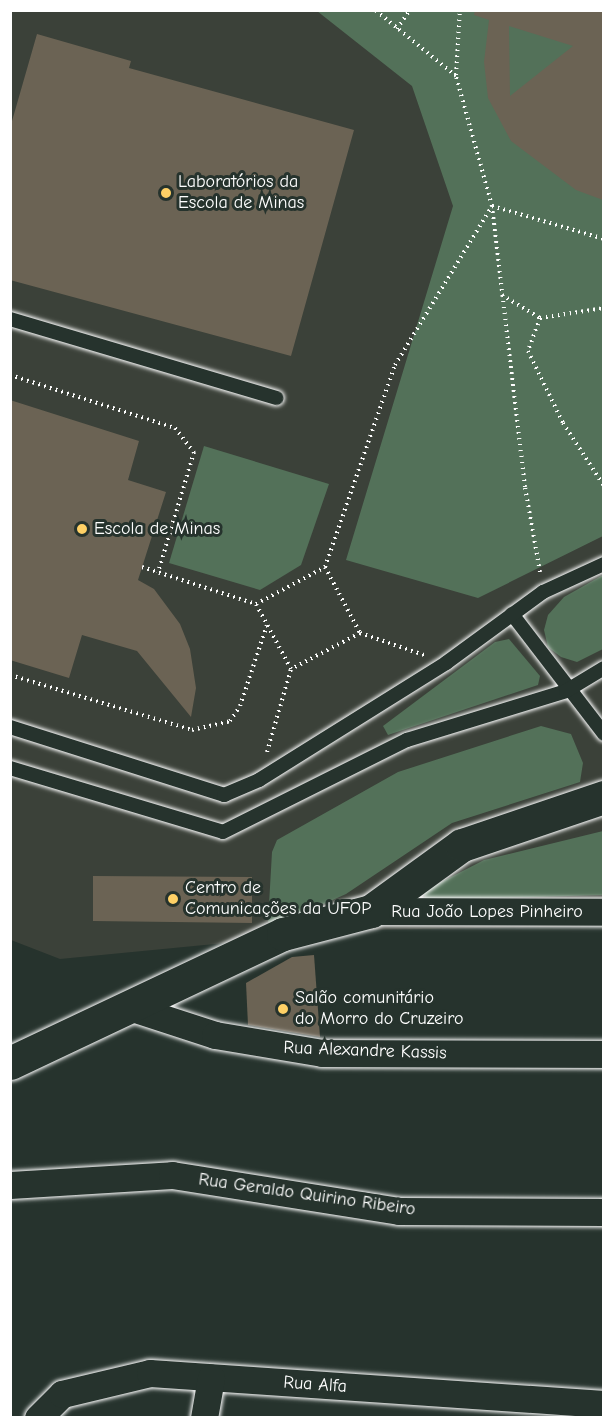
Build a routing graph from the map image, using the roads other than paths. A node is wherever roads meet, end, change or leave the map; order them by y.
1 (10, 319) edge
2 (277, 398) dead end
3 (603, 564) edge
4 (512, 614) junction
5 (603, 668) edge
6 (566, 691) junction
7 (10, 727) edge
8 (603, 734) edge
9 (10, 768) edge
10 (603, 797) edge
11 (371, 911) junction
12 (603, 912) edge
13 (132, 1008) junction
14 (603, 1054) edge
15 (10, 1064) edge
16 (10, 1185) edge
17 (603, 1212) edge
18 (211, 1378) junction
19 (603, 1404) edge
20 (38, 1418) edge
21 (204, 1418) edge

1 - 2 lane
3 - 4 lane
4 - 6 lane
4 - 7 lane
5 - 6 lane
6 - 8 lane
6 - 9 lane
10 - 11 street
11 - 12 street, Rua João Lopes Pinheiro
11 - 13 street
13 - 14 street, Rua Alexandre Kassis
13 - 15 street
16 - 17 street, Rua Geraldo Quirino Ribeiro
18 - 19 street, Rua Alfa
18 - 20 street, Rua Alfa
18 - 21 street

